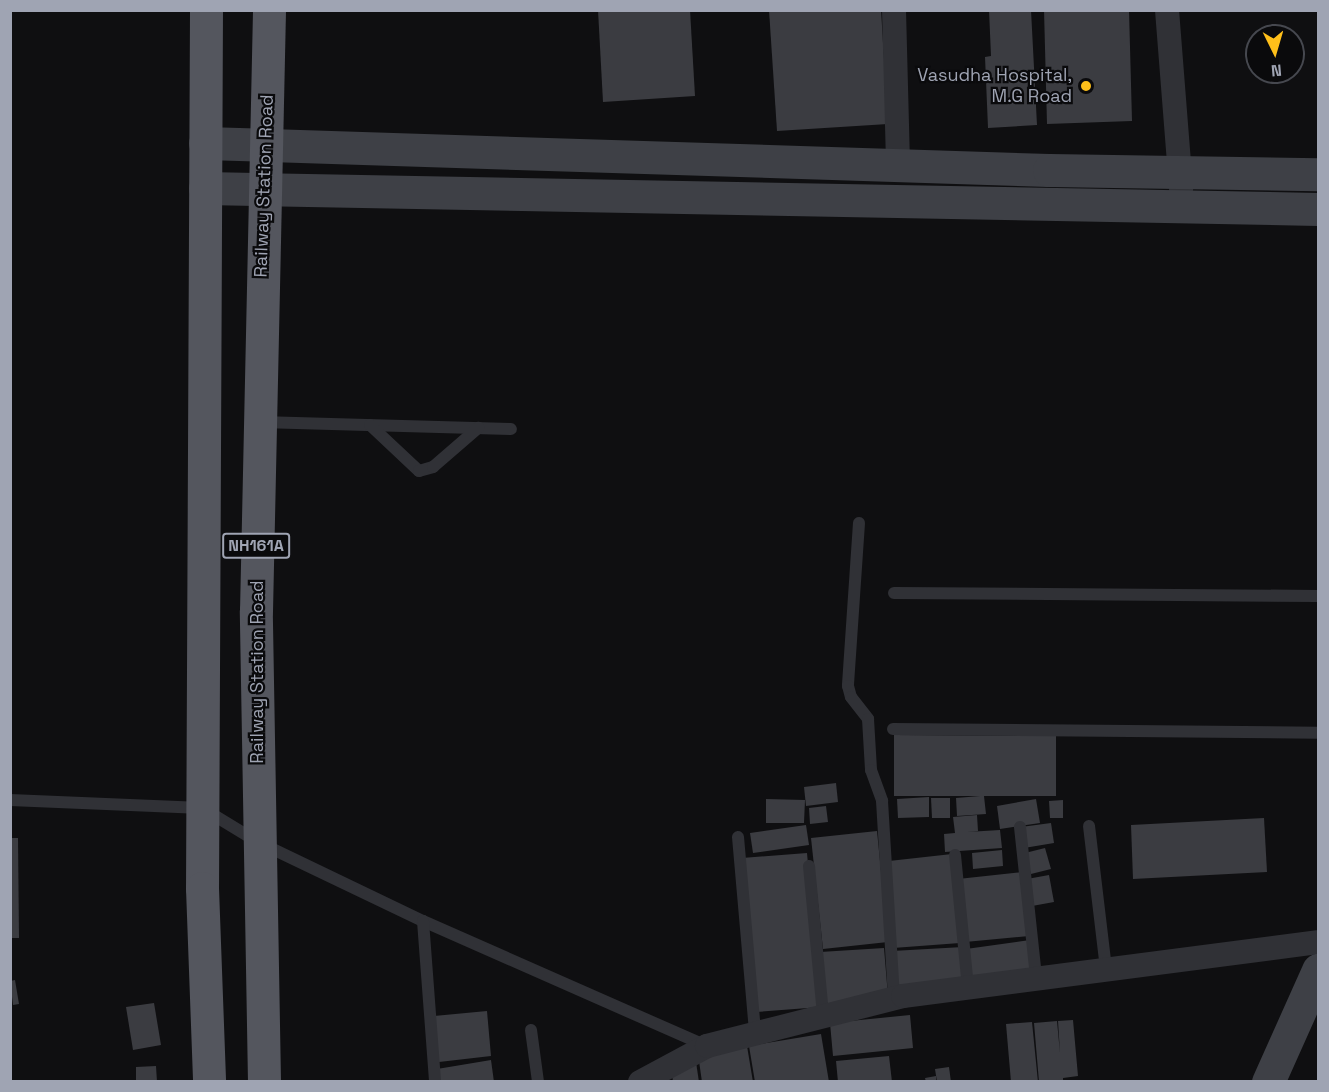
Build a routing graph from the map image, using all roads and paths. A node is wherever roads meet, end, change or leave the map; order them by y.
1 (206, 10) edge
2 (269, 10) edge
3 (894, 10) edge
4 (1167, 10) edge
5 (205, 143) junction
6 (267, 143) junction
7 (898, 165) junction
8 (1180, 172) junction
9 (1318, 174) edge
10 (264, 187) junction
11 (205, 188) junction
12 (1181, 209) junction
13 (1318, 209) edge
14 (257, 422) junction
15 (370, 425) junction
16 (478, 428) junction
17 (511, 429) dead end
18 (859, 523) dead end
19 (894, 593) dead end
20 (1318, 596) edge
21 (893, 729) dead end
22 (1318, 733) edge
23 (10, 800) edge
24 (202, 808) junction
25 (1089, 826) dead end
26 (1020, 827) dead end
27 (738, 837) dead end
28 (258, 842) junction
29 (956, 855) dead end
30 (809, 866) dead end
31 (423, 921) junction
32 (1318, 942) edge
33 (1106, 968) junction
34 (1318, 970) edge
35 (1036, 977) junction
36 (968, 987) junction
37 (894, 998) junction
38 (823, 1014) junction
39 (531, 1030) dead end
40 (755, 1033) junction
41 (707, 1046) junction
42 (655, 1078) edge
43 (209, 1082) edge
44 (264, 1082) edge
45 (435, 1082) edge
46 (538, 1082) edge
47 (1268, 1082) edge

1 - 5 highway, NH161A
2 - 6 highway, Railway Station Road / NH161A
3 - 7 street
4 - 8 street
5 - 6 main road
5 - 11 highway, NH161A
6 - 7 main road
6 - 10 highway, Railway Station Road / NH161A
7 - 8 main road
8 - 9 main road
8 - 12 street
10 - 11 main road
10 - 12 main road
10 - 14 highway, Railway Station Road / NH161A
11 - 24 highway, NH161A
12 - 13 main road
14 - 15 lane
14 - 28 highway, Railway Station Road / NH161A
15 - 16 lane
15 - 16 lane
16 - 17 lane
18 - 37 lane
19 - 20 lane
21 - 22 lane
23 - 24 lane
24 - 28 lane
24 - 43 highway, NH161A
25 - 33 lane
26 - 35 lane
27 - 40 lane
28 - 31 lane
28 - 44 highway, Railway Station Road / NH161A
29 - 36 lane
30 - 38 lane
31 - 41 lane
31 - 45 lane
32 - 33 street
33 - 35 street
34 - 47 main road
35 - 36 street
36 - 37 street
37 - 38 street
38 - 40 street
39 - 46 lane
40 - 41 street
41 - 42 street

